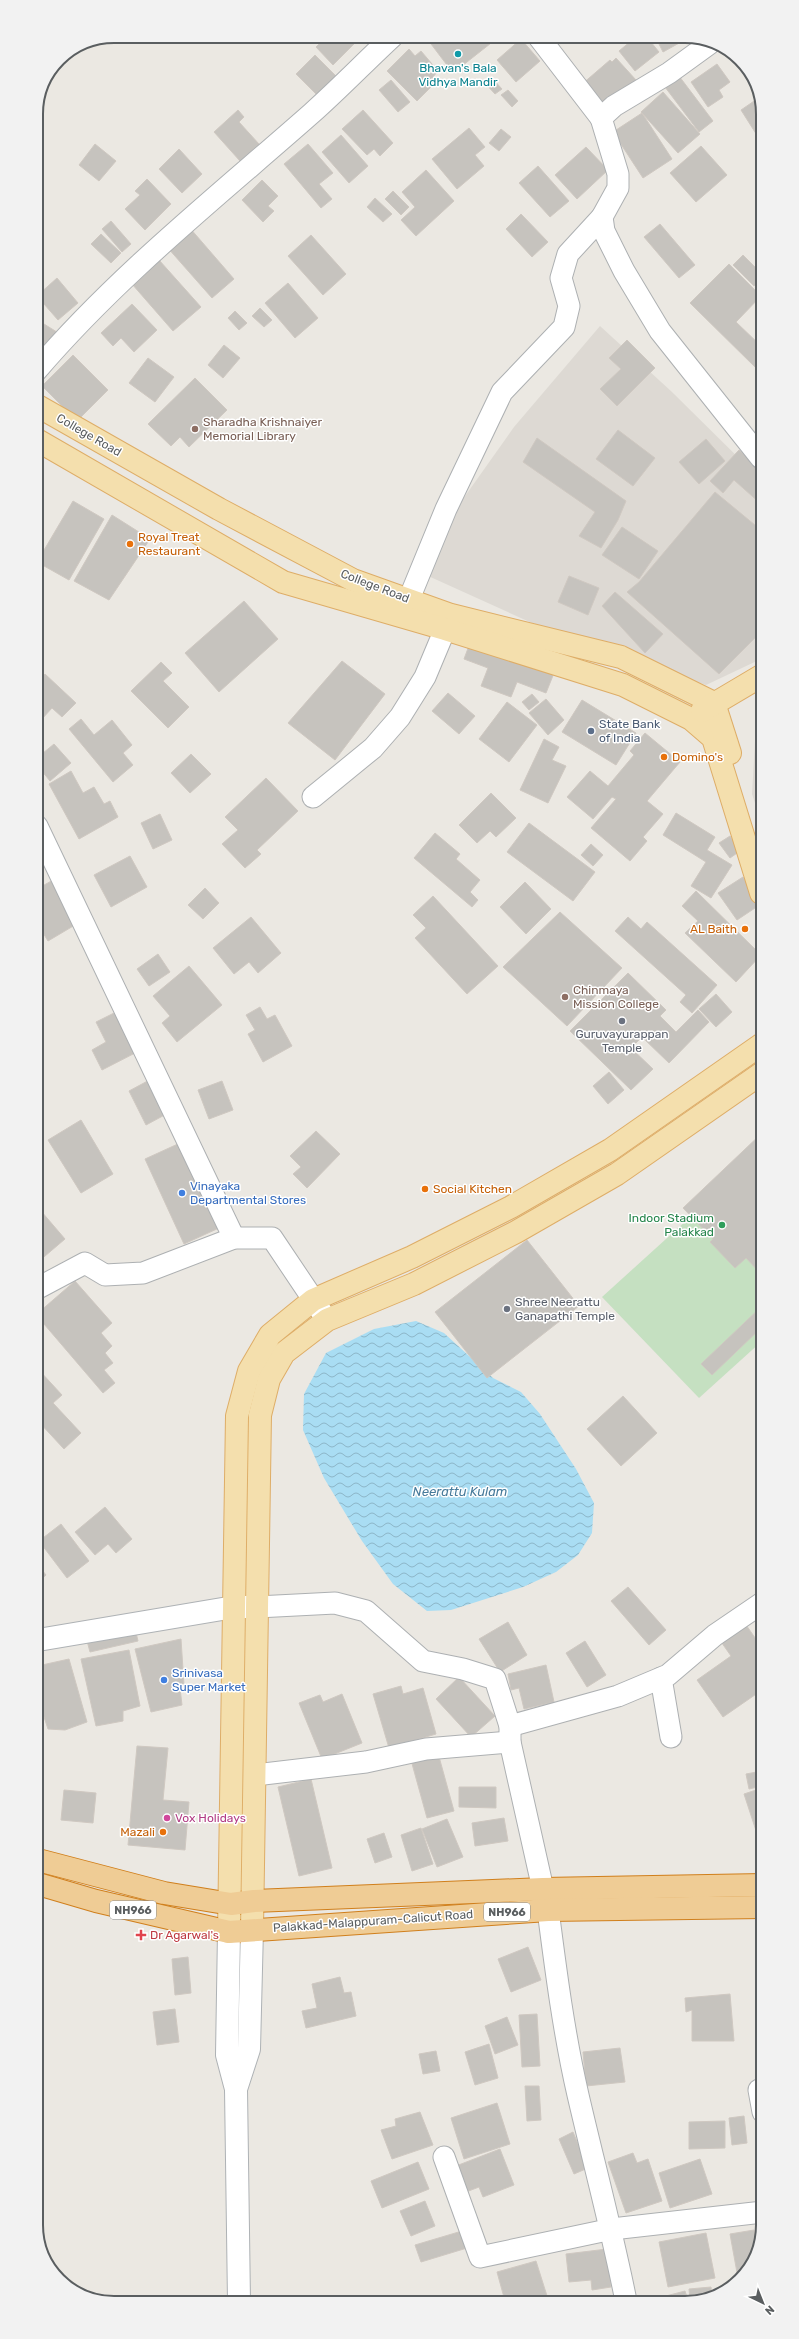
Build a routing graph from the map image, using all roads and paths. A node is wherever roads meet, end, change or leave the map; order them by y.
1 (386, 43) edge
2 (543, 43) edge
3 (707, 46) edge
4 (601, 118) junction
5 (602, 217) junction
6 (43, 363) edge
7 (43, 409) edge
8 (43, 444) edge
9 (756, 452) edge
10 (409, 599) junction
11 (448, 622) junction
12 (756, 679) edge
13 (714, 703) junction
14 (692, 719) junction
15 (313, 797) dead end
16 (756, 833) edge
17 (43, 839) edge
18 (756, 877) edge
19 (756, 1048) edge
20 (756, 1077) edge
21 (234, 1238) junction
22 (43, 1285) edge
23 (313, 1300) junction
24 (327, 1320) junction
25 (234, 1607) junction
26 (257, 1607) junction
27 (756, 1607) edge
28 (43, 1639) edge
29 (661, 1678) junction
30 (510, 1734) junction
31 (671, 1737) dead end
32 (255, 1774) junction
33 (43, 1861) edge
34 (43, 1885) edge
35 (756, 1885) edge
36 (543, 1889) junction
37 (254, 1900) junction
38 (231, 1904) junction
39 (756, 1907) edge
40 (548, 1910) junction
41 (252, 1930) junction
42 (229, 1932) junction
43 (236, 2089) junction
44 (444, 2157) dead end
45 (756, 2213) edge
46 (612, 2229) junction
47 (239, 2296) edge
48 (625, 2296) edge

1 - 6 street
2 - 4 street
3 - 4 street
4 - 5 street
5 - 9 street
5 - 10 street
7 - 10 main road, College Road
8 - 11 main road, College Road
10 - 11 main road, College Road
11 - 13 main road, College Road
11 - 14 main road, College Road
11 - 15 street
12 - 13 main road
13 - 14 main road
13 - 16 main road
14 - 18 main road, College Road
17 - 21 street
19 - 23 main road
20 - 24 main road
21 - 22 street
21 - 23 street
23 - 24 street
23 - 25 main road
24 - 26 main road
25 - 26 main road
25 - 28 main road
25 - 38 main road
26 - 30 street
26 - 32 main road
27 - 29 street
29 - 30 street
29 - 31 street
30 - 32 street
30 - 36 street
32 - 37 main road
33 - 38 highway, Palakkad-Malappuram-Calicut Road / NH966
34 - 42 highway, Palakkad-Malappuram-Calicut Road / NH966
35 - 36 highway, Palakkad-Malappuram-Calicut Road / NH966
36 - 37 highway, Palakkad-Malappuram-Calicut Road / NH966
37 - 38 highway, Palakkad-Malappuram-Calicut Road / NH966
37 - 41 main road
38 - 42 main road
39 - 40 highway, Palakkad-Malappuram-Calicut Road / NH966
40 - 41 highway, Palakkad-Malappuram-Calicut Road / NH966
40 - 46 street
41 - 42 highway, Palakkad-Malappuram-Calicut Road / NH966
41 - 43 main road
42 - 43 main road
43 - 47 main road
44 - 46 street
45 - 46 street
46 - 48 street

